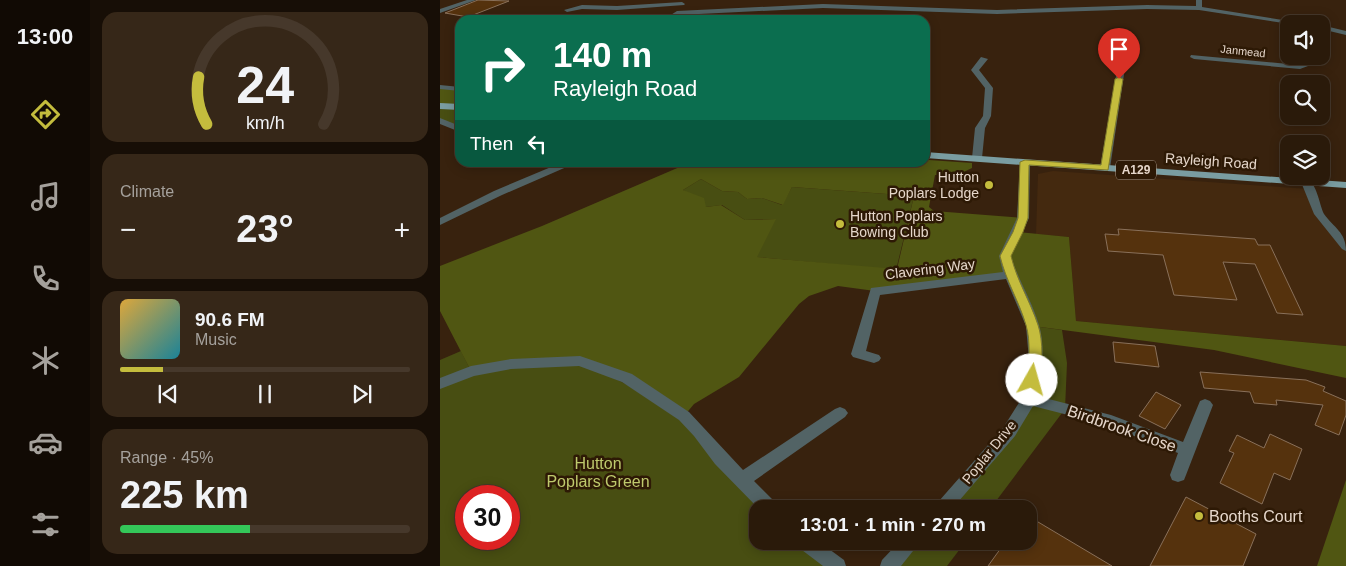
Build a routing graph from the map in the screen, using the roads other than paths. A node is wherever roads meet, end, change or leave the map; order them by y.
1 (473, 0) edge
2 (934, 0) edge
3 (1199, 0) edge
4 (683, 2) edge
5 (824, 3) edge
6 (1199, 8) junction
7 (567, 10) dead end
8 (928, 10) junction
9 (440, 11) edge
10 (676, 13) junction
11 (673, 15) edge
12 (1280, 20) edge
13 (1330, 30) edge
14 (1346, 33) edge
15 (1194, 57) dead end
16 (984, 59) dead end
17 (1122, 61) dead end
18 (1306, 65) edge
19 (440, 87) edge
20 (455, 88) edge
21 (440, 106) edge
22 (455, 107) edge
23 (440, 121) edge
24 (455, 127) edge
25 (930, 155) edge
26 (976, 158) junction
27 (1025, 162) junction
28 (561, 167) edge
29 (1105, 168) junction
30 (1280, 180) edge
31 (1330, 184) edge
32 (1307, 185) edge
33 (1346, 185) edge
34 (440, 222) edge
35 (1346, 247) edge
36 (1010, 275) junction
37 (874, 358) dead end
38 (440, 384) edge
39 (1029, 399) junction
40 (1205, 405) dead end
41 (840, 413) dead end
42 (1187, 450) junction
43 (1178, 475) dead end
44 (742, 480) junction
45 (762, 500) edge
46 (949, 500) edge
47 (816, 550) edge
48 (904, 550) edge
49 (838, 566) edge
50 (890, 566) edge

1 - 9 street
2 - 8 street
3 - 6 street
4 - 7 street
4 - 10 street
5 - 8 street
5 - 10 street
6 - 8 street
6 - 12 street
10 - 11 street
13 - 14 street
15 - 18 street, Janmead
16 - 26 street
17 - 29 street
19 - 20 street
21 - 22 main road
23 - 24 street
25 - 26 main road, Rayleigh Road / A129
26 - 27 main road, Rayleigh Road / A129
27 - 29 main road, Rayleigh Road / A129
27 - 36 street, Poplar Drive
28 - 34 street
29 - 30 main road, Rayleigh Road / A129
31 - 33 main road, Rayleigh Road / A129
32 - 35 street
36 - 37 street, Clavering Way
36 - 39 street, Poplar Drive
38 - 44 street
39 - 42 street, Birdbrook Close
39 - 46 street, Poplar Drive
40 - 42 street, Birdbrook Close
41 - 44 street
42 - 43 street, Birdbrook Close
44 - 45 street
47 - 49 street
48 - 50 street

